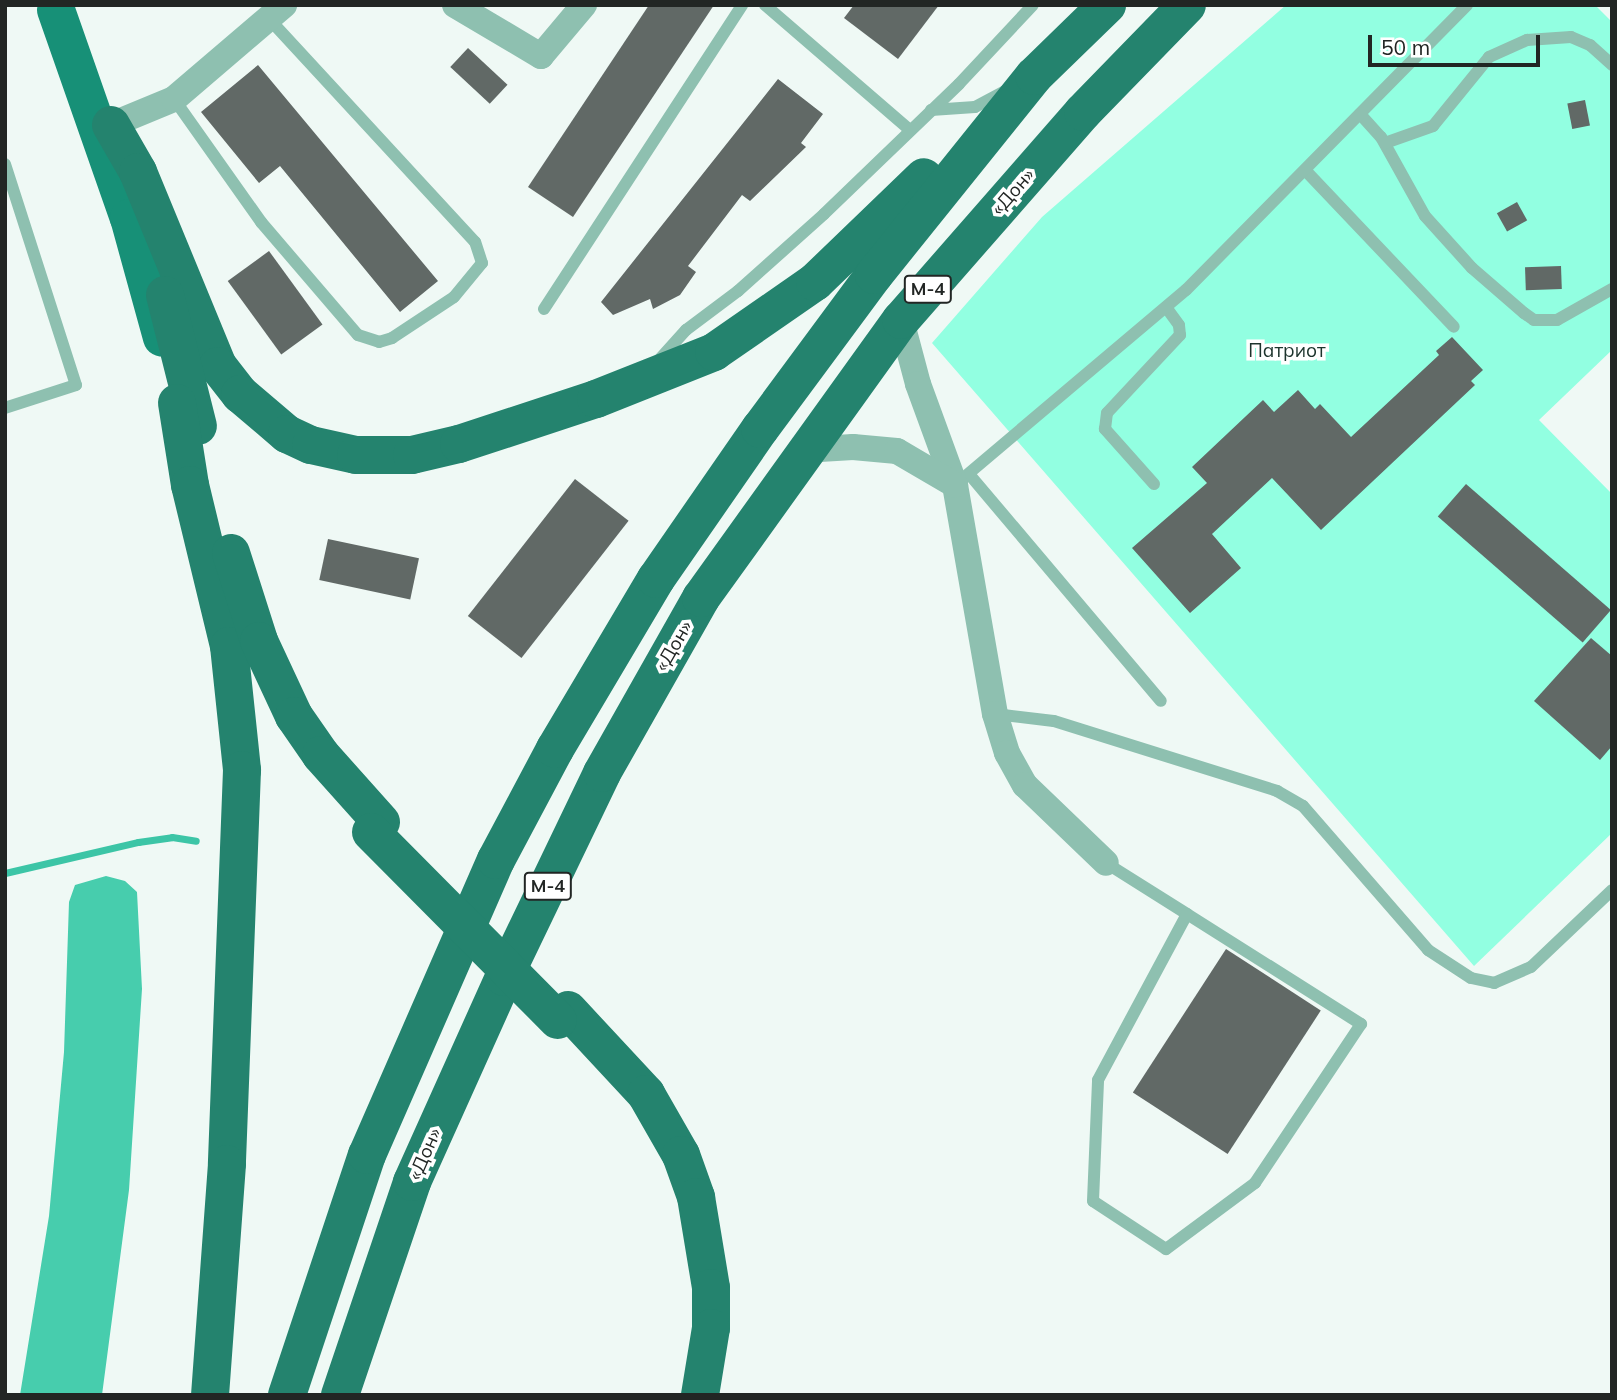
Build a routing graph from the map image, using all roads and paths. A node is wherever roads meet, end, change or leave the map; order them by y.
1 (455, 5) edge
2 (584, 5) edge
3 (742, 5) edge
4 (765, 5) edge
5 (1033, 5) edge
6 (1107, 5) edge
7 (1187, 5) edge
8 (1467, 5) edge
9 (55, 8) edge
10 (276, 12) edge
11 (1612, 65) edge
12 (1034, 76) junction
13 (174, 99) junction
14 (931, 110) junction
15 (1360, 114) junction
16 (104, 128) junction
17 (909, 130) junction
18 (1385, 143) junction
19 (5, 164) edge
20 (1305, 170) junction
21 (1612, 289) edge
22 (1166, 307) junction
23 (544, 309) dead end
24 (901, 320) junction
25 (1454, 327) dead end
26 (640, 383) junction
27 (177, 403) junction
28 (5, 408) edge
29 (803, 450) junction
30 (962, 479) junction
31 (1154, 484) dead end
32 (1161, 701) dead end
33 (995, 714) junction
34 (376, 827) junction
35 (1106, 863) joint
36 (1612, 890) edge
37 (1187, 914) junction
38 (563, 1015) junction
39 (210, 1395) edge
40 (287, 1395) edge
41 (340, 1395) edge
42 (681, 1395) edge
43 (700, 1395) edge

1 - 2 street
3 - 23 lane
4 - 17 lane
5 - 14 lane
6 - 12 highway, М-4
7 - 24 highway, «Дон» / М-4
8 - 15 lane
9 - 16 main road
10 - 13 street
10 - 13 lane
11 - 18 lane
12 - 14 lane
12 - 26 highway
12 - 40 highway, М-4
13 - 16 street
14 - 17 lane
15 - 18 lane
15 - 20 lane
16 - 26 highway
16 - 27 main road
16 - 34 highway
17 - 26 lane
18 - 21 lane
19 - 28 lane
20 - 22 lane
20 - 25 lane
22 - 30 lane
22 - 31 lane
24 - 29 highway, «Дон» / М-4
24 - 30 street
27 - 34 highway
27 - 39 highway
29 - 30 street
29 - 41 highway, «Дон» / М-4
30 - 32 lane
30 - 33 street
33 - 35 street
33 - 36 lane
34 - 38 highway
35 - 37 lane
37 - 37 lane
38 - 42 highway
38 - 43 highway

